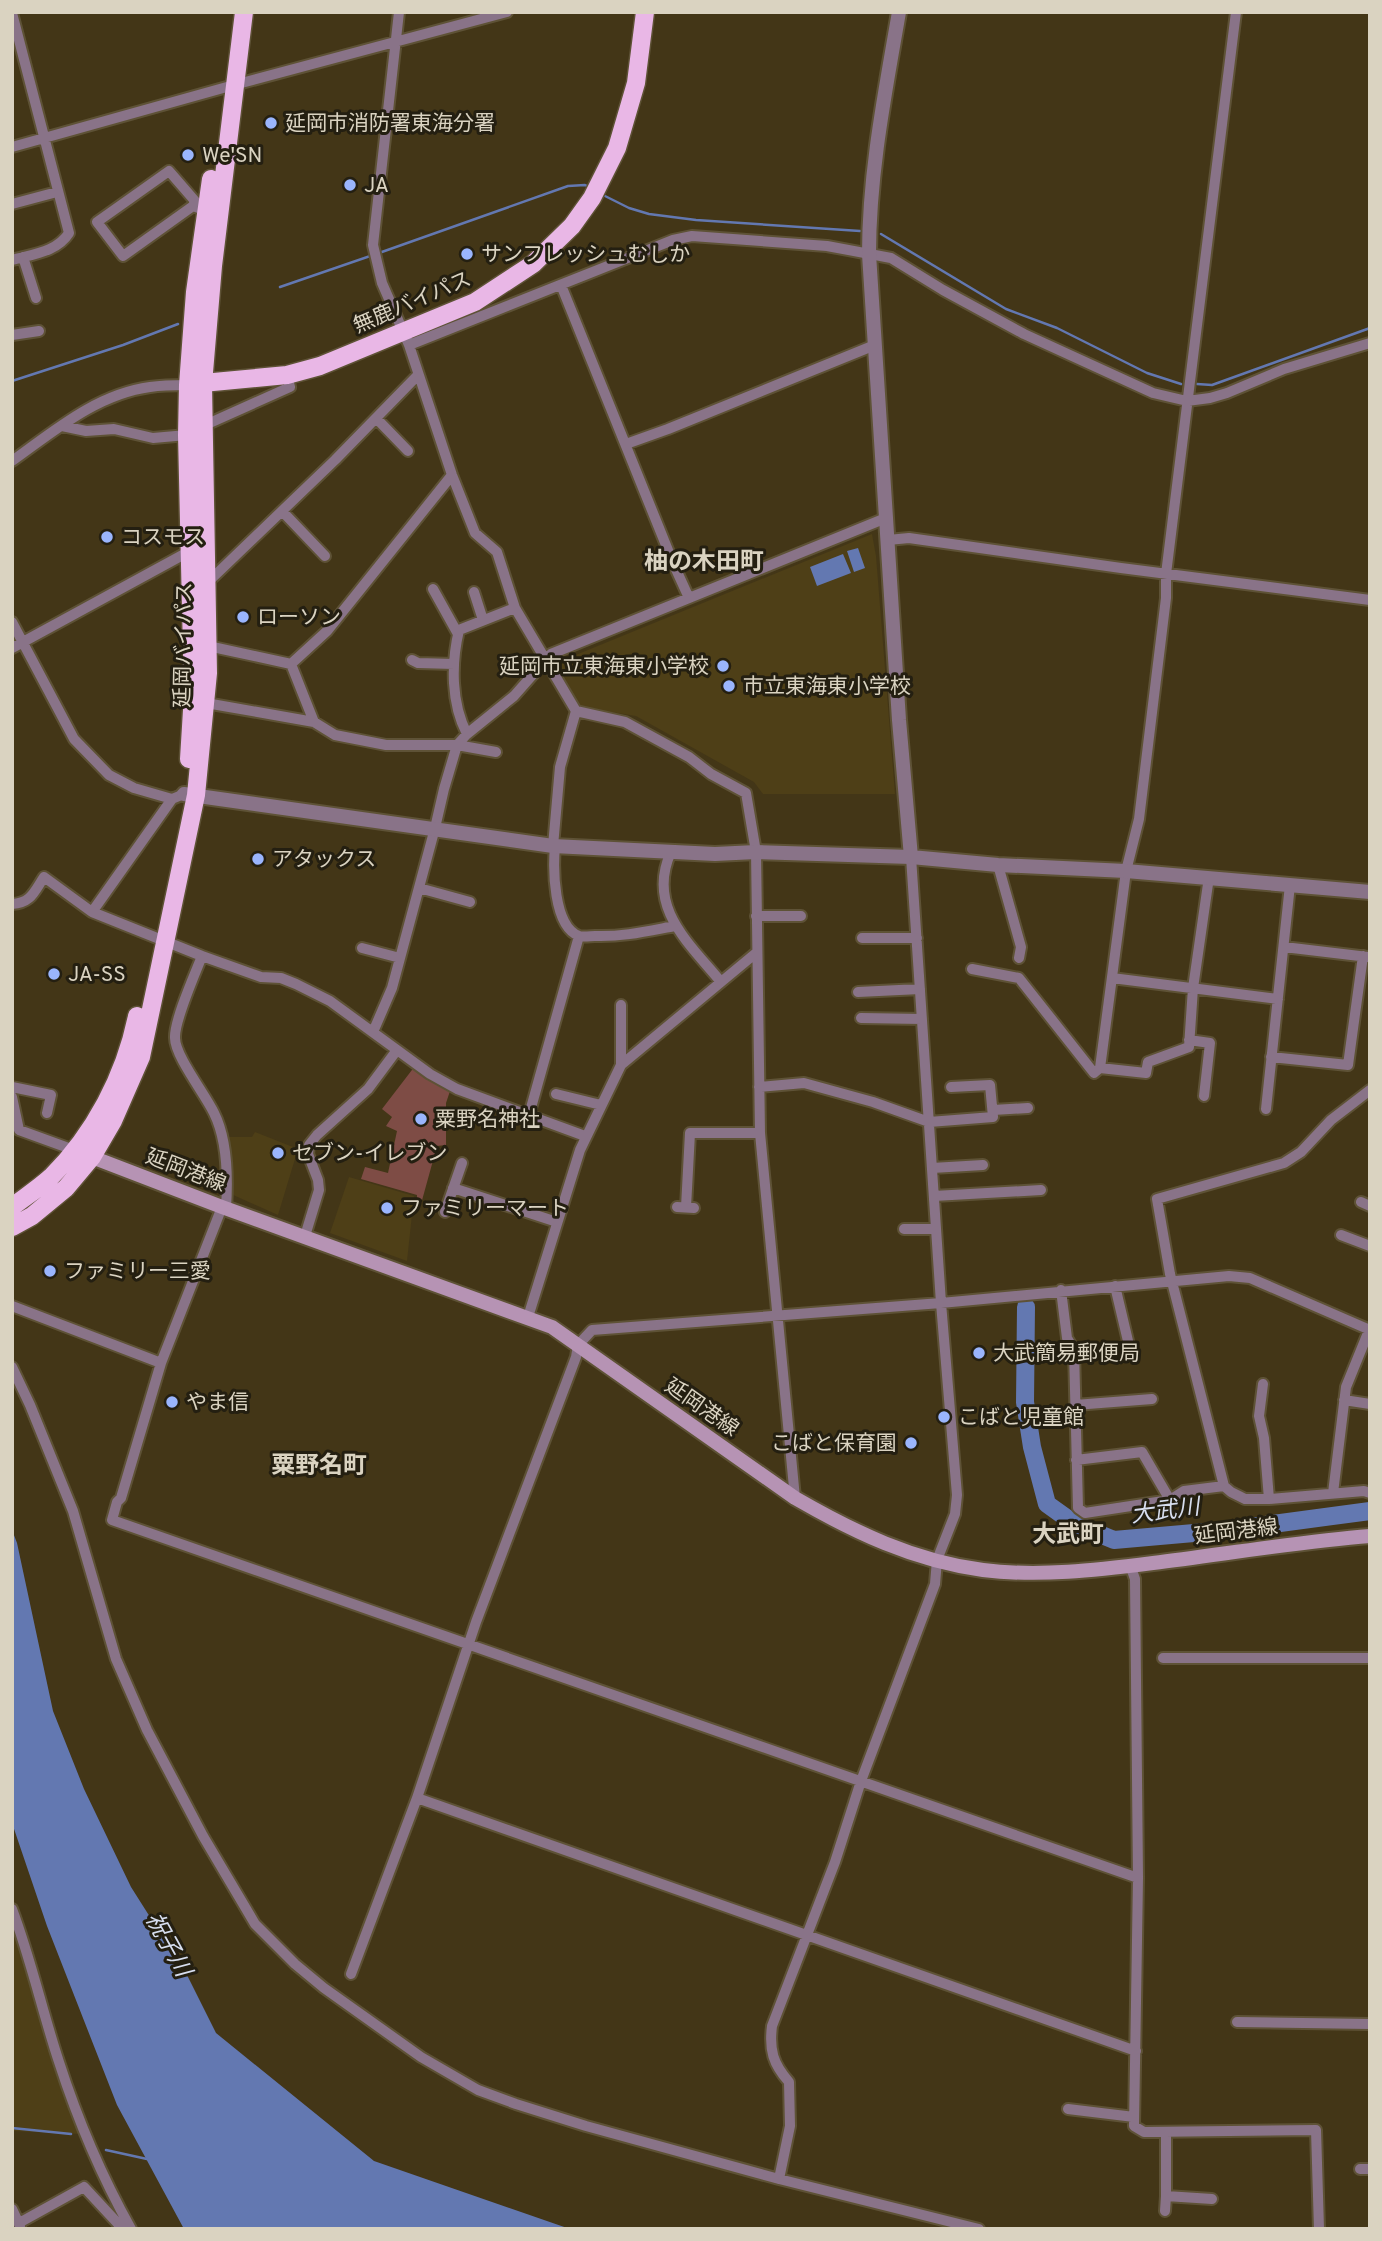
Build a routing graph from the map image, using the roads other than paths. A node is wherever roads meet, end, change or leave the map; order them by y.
1 (233, 12) edge
2 (244, 12) edge
3 (399, 12) edge
4 (507, 12) edge
5 (645, 12) edge
6 (899, 12) edge
7 (1236, 12) edge
8 (12, 13) edge
9 (396, 43) junction
10 (229, 86) junction
11 (44, 139) junction
12 (12, 147) edge
13 (57, 192) junction
14 (12, 204) edge
15 (200, 209) junction
16 (869, 254) junction
17 (18, 258) edge
18 (561, 285) junction
19 (36, 298) dead end
20 (39, 331) dead end
21 (12, 335) edge
22 (405, 338) junction
23 (1370, 343) edge
24 (875, 345) junction
25 (418, 374) junction
26 (287, 375) junction
27 (195, 384) junction
28 (1187, 401) junction
29 (376, 418) junction
30 (62, 426) junction
31 (203, 426) junction
32 (187, 435) junction
33 (626, 444) junction
34 (408, 451) dead end
35 (12, 461) edge
36 (452, 475) junction
37 (282, 511) junction
38 (886, 518) junction
39 (888, 540) junction
40 (190, 551) junction
41 (325, 556) dead end
42 (1166, 574) junction
43 (207, 583) junction
44 (433, 589) dead end
45 (474, 592) dead end
46 (689, 597) junction
47 (1370, 600) edge
48 (515, 608) junction
49 (483, 620) junction
50 (12, 622) edge
51 (458, 634) junction
52 (24, 641) junction
53 (208, 646) junction
54 (12, 648) edge
55 (547, 659) junction
56 (412, 660) dead end
57 (291, 664) junction
58 (454, 664) junction
59 (206, 703) junction
60 (576, 711) junction
61 (314, 722) junction
62 (467, 734) junction
63 (457, 746) junction
64 (496, 752) dead end
65 (184, 796) junction
66 (435, 828) junction
67 (554, 846) junction
68 (671, 852) junction
69 (755, 852) junction
70 (911, 857) junction
71 (998, 864) junction
72 (1126, 870) junction
73 (1209, 877) junction
74 (1290, 885) junction
75 (419, 888) junction
76 (1370, 892) edge
77 (470, 902) dead end
78 (12, 904) edge
79 (92, 912) junction
80 (756, 916) junction
81 (800, 916) dead end
82 (675, 926) junction
83 (579, 936) junction
84 (159, 938) junction
85 (862, 938) dead end
86 (917, 938) junction
87 (1283, 947) junction
88 (362, 948) dead end
89 (756, 953) junction
90 (202, 956) junction
91 (1366, 956) edge
92 (400, 958) junction
93 (1019, 958) dead end
94 (972, 969) dead end
95 (1112, 978) junction
96 (721, 982) junction
97 (1193, 988) junction
98 (920, 989) junction
99 (858, 992) dead end
100 (1278, 999) junction
101 (621, 1005) dead end
102 (861, 1018) dead end
103 (922, 1018) junction
104 (373, 1032) junction
105 (1189, 1040) junction
106 (397, 1050) junction
107 (1271, 1057) junction
108 (621, 1065) junction
109 (1100, 1068) junction
110 (12, 1087) edge
111 (759, 1087) junction
112 (951, 1087) dead end
113 (1370, 1090) edge
114 (556, 1094) dead end
115 (1204, 1096) dead end
116 (12, 1097) edge
117 (601, 1105) junction
118 (1028, 1108) dead end
119 (1266, 1109) dead end
120 (993, 1110) junction
121 (47, 1113) dead end
122 (529, 1115) junction
123 (929, 1122) junction
124 (16, 1129) edge
125 (760, 1132) junction
126 (585, 1136) junction
127 (83, 1153) junction
128 (462, 1163) dead end
129 (983, 1165) dead end
130 (932, 1168) junction
131 (453, 1188) junction
132 (1041, 1190) dead end
133 (934, 1196) junction
134 (12, 1207) edge
135 (224, 1207) junction
136 (686, 1207) dead end
137 (445, 1212) dead end
138 (557, 1222) junction
139 (12, 1227) edge
140 (904, 1229) dead end
141 (936, 1229) junction
142 (1340, 1235) dead end
143 (305, 1236) junction
144 (1370, 1246) edge
145 (1172, 1281) junction
146 (1115, 1286) junction
147 (1061, 1290) junction
148 (941, 1303) junction
149 (12, 1306) edge
150 (778, 1316) junction
151 (528, 1317) junction
152 (1369, 1329) edge
153 (1128, 1341) dead end
154 (578, 1345) junction
155 (161, 1363) junction
156 (12, 1367) edge
157 (1263, 1384) dead end
158 (1152, 1399) dead end
159 (1344, 1399) junction
160 (1370, 1404) edge
161 (1075, 1405) junction
162 (1076, 1460) junction
163 (1224, 1486) junction
164 (1333, 1493) junction
165 (1370, 1493) edge
166 (795, 1499) junction
167 (1269, 1499) junction
168 (1170, 1500) junction
169 (1370, 1536) edge
170 (937, 1560) junction
171 (1130, 1566) junction
172 (468, 1645) junction
173 (1163, 1658) dead end
174 (1370, 1658) edge
175 (861, 1781) junction
176 (417, 1798) junction
177 (1138, 1878) junction
178 (12, 1909) edge
179 (806, 1934) junction
180 (352, 1975) dead end
181 (1237, 2022) dead end
182 (1370, 2024) edge
183 (1136, 2051) junction
184 (1068, 2109) dead end
185 (1134, 2117) junction
186 (1166, 2132) junction
187 (779, 2179) junction
188 (1166, 2196) junction
189 (1212, 2199) dead end
190 (12, 2209) edge
191 (1165, 2211) dead end
192 (20, 2226) edge
193 (123, 2229) edge
194 (131, 2229) edge
195 (979, 2229) edge
196 (1319, 2229) edge

1 - 10 highway, 延岡バイパス
2 - 10 highway, 延岡バイパス
3 - 9 street
4 - 9 street
5 - 22 highway, 無鹿バイパス
6 - 16 street
7 - 28 street
8 - 11 street
9 - 10 street
9 - 22 street
10 - 11 street
10 - 15 highway, 延岡バイパス
10 - 27 highway, 延岡バイパス
11 - 12 street
11 - 13 street
13 - 14 street
13 - 17 street
15 - 15 street
15 - 27 highway, 延岡バイパス
16 - 18 street
16 - 24 street
16 - 28 street
17 - 19 street
18 - 22 street
18 - 33 street
20 - 21 street
22 - 25 street
22 - 26 highway, 無鹿バイパス
23 - 28 street
24 - 33 street
24 - 38 street
25 - 29 street
25 - 36 street
26 - 27 highway, 無鹿バイパス
26 - 31 street
27 - 30 street
27 - 31 highway, 延岡バイパス
27 - 32 highway, 延岡バイパス
28 - 42 street
29 - 34 street
29 - 37 street
30 - 32 street
30 - 35 street
31 - 32 street
31 - 43 highway, 延岡バイパス
32 - 40 highway, 延岡バイパス
33 - 46 street
36 - 48 street
36 - 57 street
37 - 41 street
37 - 43 street
38 - 39 street
38 - 46 street
39 - 42 street
39 - 70 street
40 - 52 street
40 - 65 highway, 延岡バイパス
42 - 47 street
42 - 72 street
43 - 53 highway, 延岡バイパス
44 - 51 street
45 - 49 street
46 - 55 street
48 - 49 street
48 - 55 street
49 - 51 street
50 - 52 street
51 - 58 street
52 - 54 street
52 - 65 street
53 - 57 street
53 - 59 highway, 延岡バイパス
55 - 60 street
55 - 62 street
56 - 58 street
57 - 61 street
58 - 62 street
59 - 61 street
59 - 65 highway, 延岡バイパス
60 - 67 street
60 - 69 street
61 - 63 street
62 - 63 street
63 - 64 street
63 - 66 street
65 - 66 street
65 - 79 street
65 - 84 highway, 延岡バイパス
66 - 67 street
66 - 75 street
67 - 68 street
67 - 83 street
68 - 69 street
68 - 82 street
69 - 70 street
69 - 80 street
70 - 71 street
70 - 86 street
71 - 72 street
71 - 93 street
72 - 73 street
72 - 95 street
73 - 74 street
73 - 97 street
74 - 76 street
74 - 87 street
75 - 77 street
75 - 92 street
78 - 79 street
79 - 84 street
80 - 81 street
80 - 89 street
82 - 83 street
82 - 96 street
83 - 122 street
84 - 90 street
84 - 127 highway, 延岡バイパス
85 - 86 street
86 - 98 street
87 - 91 street
87 - 100 street
88 - 92 street
89 - 96 street
89 - 111 street
90 - 104 street
90 - 135 street
91 - 107 street
92 - 104 street
94 - 109 street
95 - 97 street
95 - 109 street
96 - 108 street
97 - 100 street
97 - 105 street
98 - 99 street
98 - 103 street
100 - 107 street
101 - 108 street
102 - 103 street
103 - 123 street
104 - 106 street
105 - 109 street
105 - 115 street
106 - 122 street
106 - 143 street
107 - 119 street
108 - 117 street
110 - 121 street
111 - 123 street
111 - 125 street
112 - 120 street
113 - 145 street
114 - 117 street
116 - 124 street
117 - 126 street
118 - 120 street
120 - 123 street
122 - 126 street
123 - 130 street
124 - 127 street
125 - 136 street
125 - 150 street
126 - 138 street
127 - 134 highway, 延岡バイパス
127 - 135 main road, 延岡港線
127 - 139 highway, 延岡バイパス
128 - 131 street
129 - 130 street
130 - 133 street
131 - 137 street
131 - 138 street
132 - 133 street
133 - 141 street
135 - 143 main road, 延岡港線
135 - 155 street
138 - 151 street
140 - 141 street
141 - 148 street
142 - 144 street
143 - 151 main road, 延岡港線
145 - 146 street
145 - 152 street
145 - 163 street
146 - 147 street
146 - 153 street
147 - 148 street
147 - 161 street
148 - 150 street
148 - 170 street
149 - 155 street
150 - 154 street
150 - 166 street
151 - 154 main road, 延岡港線
152 - 159 street
154 - 166 main road, 延岡港線
154 - 172 street
155 - 172 street
156 - 187 street
157 - 167 street
158 - 161 street
159 - 160 street
159 - 164 street
161 - 162 street
162 - 168 street
162 - 168 street
163 - 167 street
163 - 168 street
164 - 165 street
164 - 167 street
166 - 170 main road, 延岡港線
169 - 171 main road, 延岡港線
170 - 171 main road, 延岡港線
170 - 175 street
171 - 177 street
172 - 175 street
172 - 176 street
173 - 174 street
175 - 177 street
175 - 179 street
176 - 179 street
176 - 180 street
177 - 183 street
178 - 194 street
179 - 183 street
179 - 187 street
181 - 182 street
183 - 185 street
184 - 185 street
185 - 186 street
186 - 188 street
186 - 196 street
187 - 195 street
188 - 189 street
188 - 191 street
190 - 192 street
192 - 193 street

